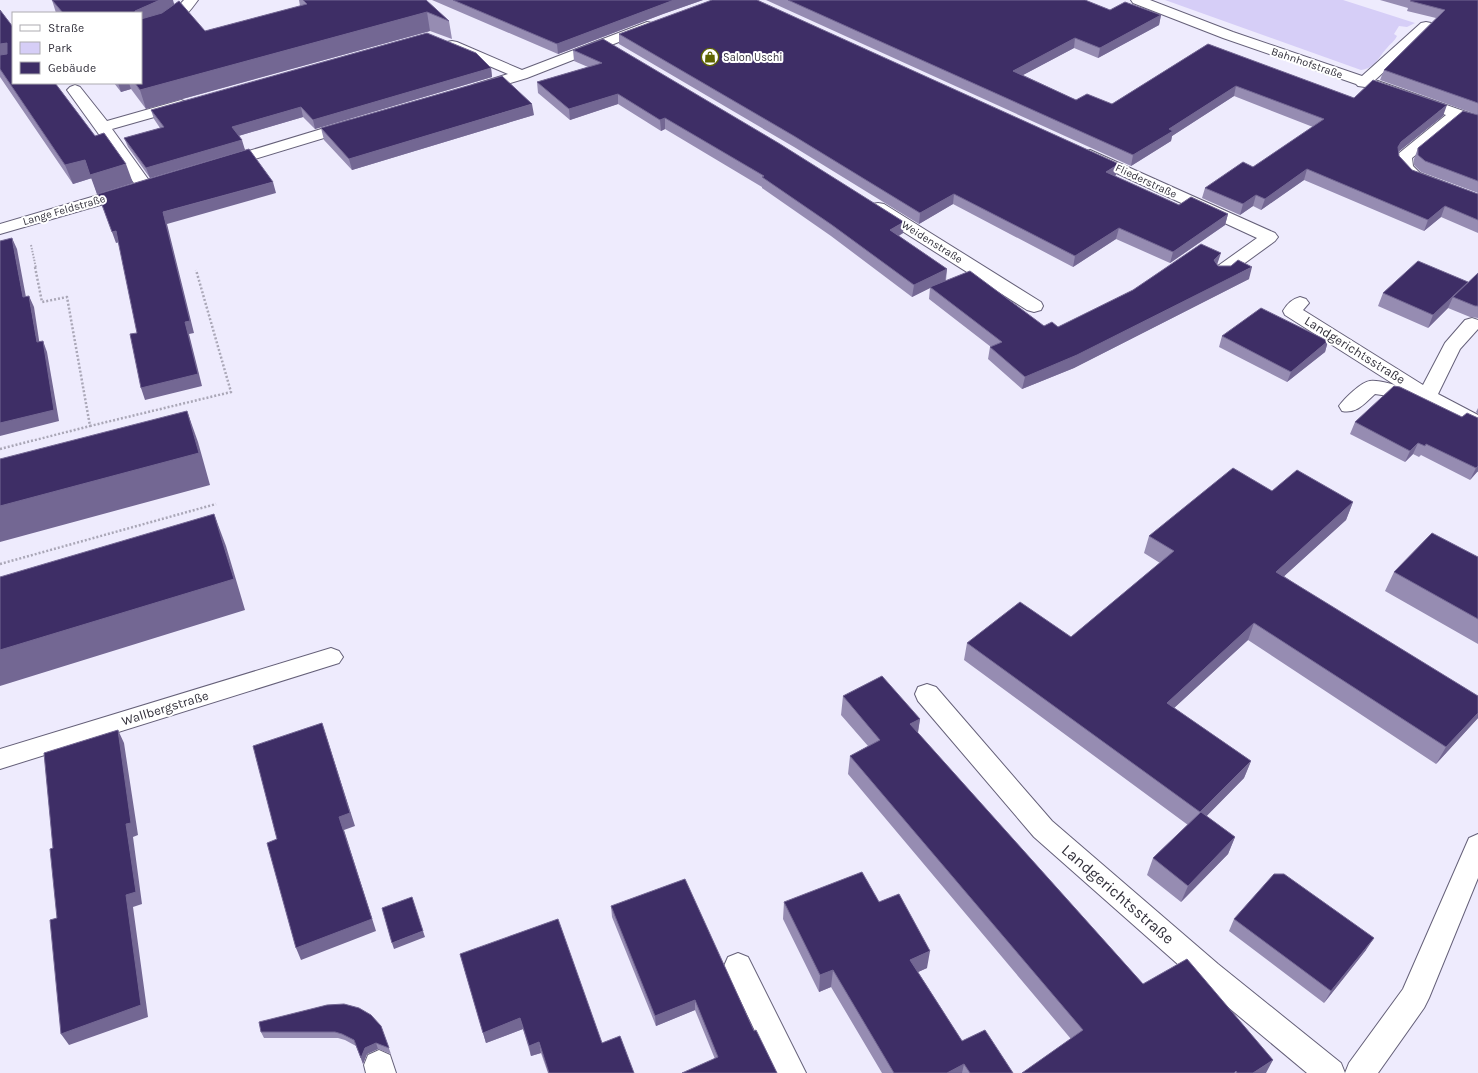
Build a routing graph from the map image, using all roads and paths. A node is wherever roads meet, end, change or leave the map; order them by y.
1 (191, 0) edge
2 (1138, 0) edge
3 (662, 21) edge
4 (1426, 26) edge
5 (142, 34) edge
6 (437, 38) edge
7 (605, 43) junction
8 (624, 54) edge
9 (522, 75) junction
10 (1363, 82) junction
11 (76, 90) dead end
12 (462, 93) edge
13 (195, 101) edge
14 (1457, 114) junction
15 (1478, 121) edge
16 (364, 122) edge
17 (103, 127) junction
18 (1075, 148) edge
19 (213, 166) edge
20 (1478, 201) edge
21 (867, 202) edge
22 (0, 229) edge
23 (31, 242) dead end
24 (196, 270) dead end
25 (1221, 272) edge
26 (1300, 303) dead end
27 (1034, 306) dead end
28 (1472, 324) dead end
29 (1428, 396) junction
30 (1349, 406) dead end
31 (1478, 422) edge
32 (90, 426) junction
33 (0, 449) edge
34 (216, 504) dead end
35 (0, 564) edge
36 (331, 657) dead end
37 (927, 694) dead end
38 (0, 758) edge
39 (1478, 846) edge
40 (738, 966) dead end
41 (791, 1073) edge
42 (1330, 1073) edge
43 (1360, 1073) edge

1 - 5 street
2 - 10 street, Bahnhofstraße
3 - 7 street
4 - 10 street
6 - 9 street
7 - 8 street
7 - 9 street
9 - 12 street
10 - 14 street, Bahnhofstraße
11 - 17 street
13 - 17 street
14 - 15 street, Bahnhofstraße
14 - 20 street
16 - 19 street
17 - 22 street, Lange Feldstraße
18 - 25 street, Fliederstraße
21 - 27 street, Weidenstraße
23 - 32 path
24 - 32 path
26 - 29 street, Landgerichtsstraße
28 - 29 street
29 - 30 street, Landgerichtsstraße
29 - 31 street, Landgerichtsstraße
32 - 33 path
34 - 35 path
36 - 38 street, Wallbergstraße
37 - 42 street, Landgerichtsstraße
39 - 43 street
40 - 41 street

